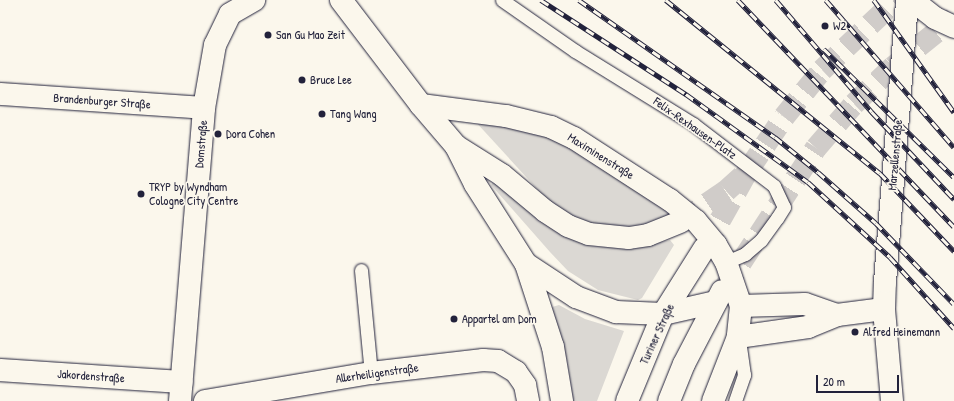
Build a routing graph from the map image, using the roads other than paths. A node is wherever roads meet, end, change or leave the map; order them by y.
1 (254, 0) edge
2 (341, 0) edge
3 (502, 0) edge
4 (907, 0) edge
5 (912, 0) edge
6 (954, 27) edge
7 (0, 94) edge
8 (421, 105) junction
9 (204, 108) junction
10 (456, 146) junction
11 (680, 222) tunnel mouth
12 (704, 249) tunnel mouth
13 (726, 262) junction
14 (526, 264) junction
15 (360, 270) dead end
16 (741, 306) junction
17 (884, 309) junction
18 (663, 314) junction
19 (837, 315) junction
20 (738, 337) junction
21 (0, 370) edge
22 (371, 372) junction
23 (181, 392) edge
24 (205, 401) edge
25 (528, 401) edge
26 (562, 401) edge
27 (627, 401) edge
28 (669, 401) edge
29 (712, 401) edge
30 (736, 401) edge
31 (892, 401) edge

1 - 9 street, Domstraße
2 - 8 street
3 - 13 lane, Felix-Rexhausen-Platz
4 - 17 street, Marzellenstraße
5 - 6 street
7 - 9 street, Brandenburger Straße
8 - 10 street
8 - 13 street, Maximinenstraße
9 - 23 street, Domstraße
10 - 11 street
10 - 14 street
12 - 18 street, Turiner Straße
13 - 16 street
14 - 18 street
14 - 26 street
15 - 22 lane
16 - 19 street
16 - 20 street
17 - 19 street
17 - 31 street, Marzellenstraße
18 - 27 street, Turiner Straße
18 - 28 street
19 - 20 street
20 - 29 street
20 - 30 lane
21 - 23 street, Jakordenstraße
22 - 24 street, Allerheiligenstraße
22 - 25 street, Allerheiligenstraße

